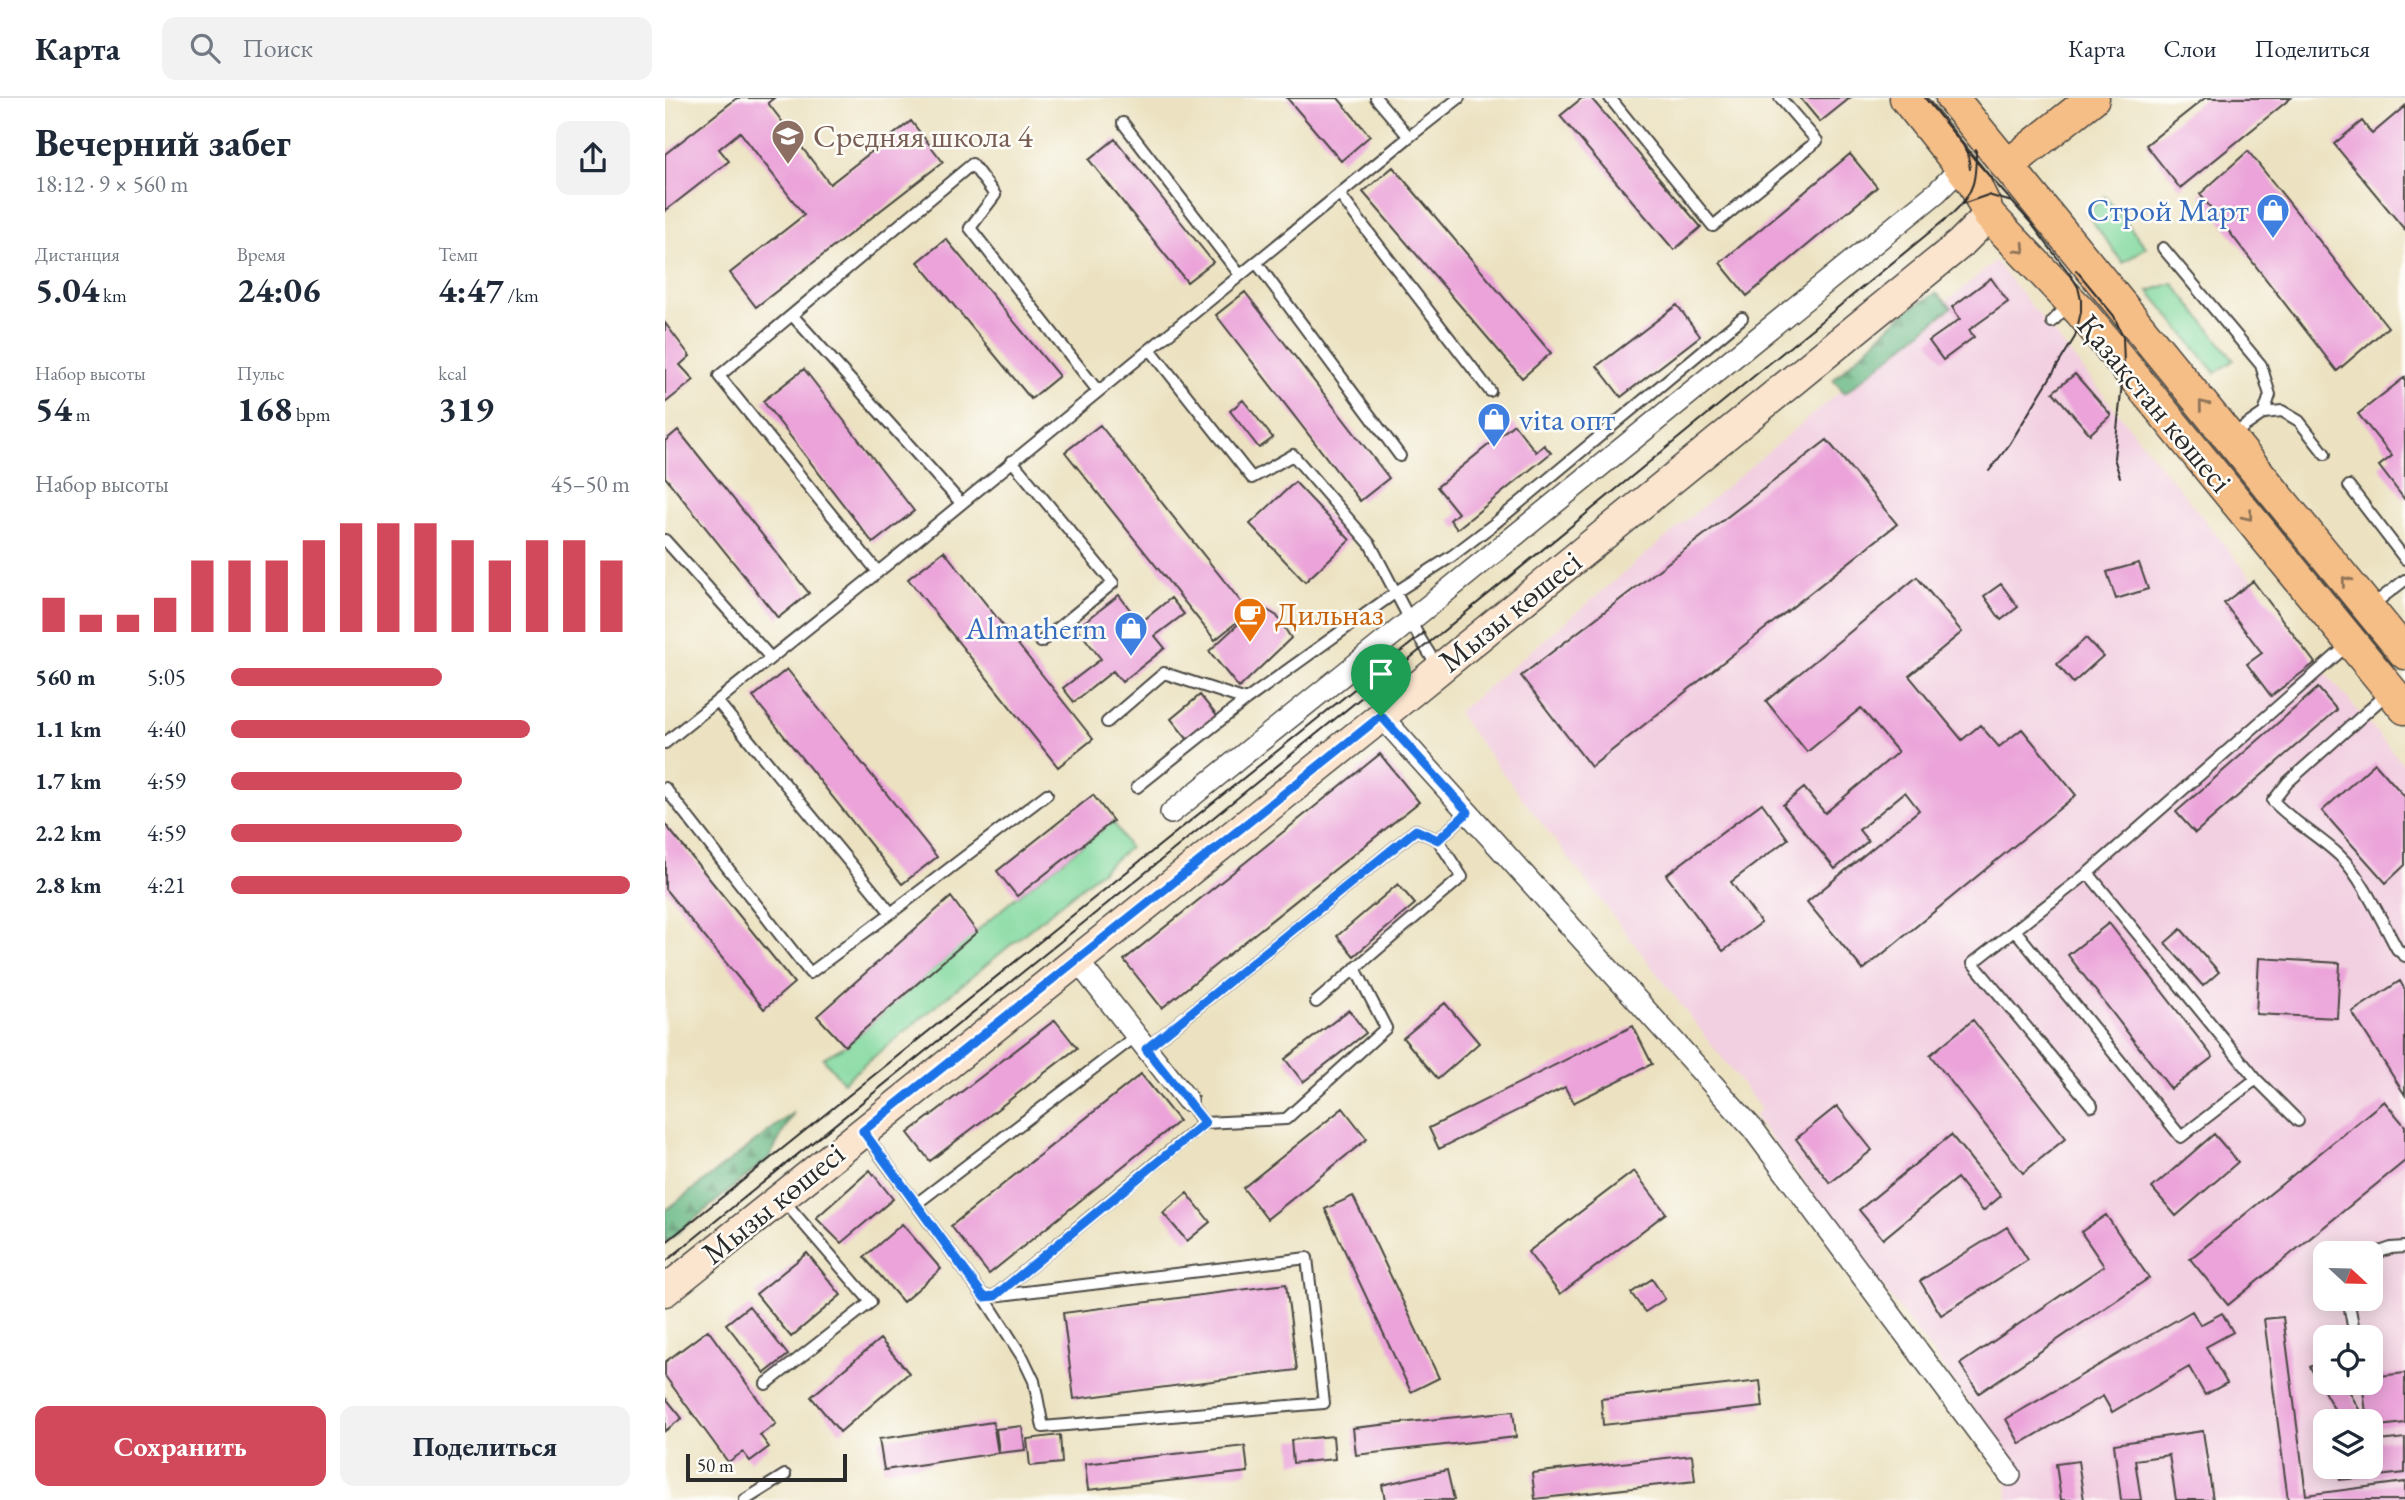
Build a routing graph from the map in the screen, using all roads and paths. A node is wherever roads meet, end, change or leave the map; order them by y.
1 (1376, 98) edge
2 (1459, 98) edge
3 (1610, 98) edge
4 (1780, 98) edge
5 (1906, 98) edge
6 (2093, 98) edge
7 (1959, 107) edge
8 (1123, 123) dead end
9 (2056, 127) junction
10 (1409, 137) junction
11 (2007, 166) junction
12 (1962, 167) junction
13 (1339, 194) junction
14 (1989, 215) junction
15 (2048, 215) junction
16 (2163, 248) dead end
17 (1256, 262) junction
18 (1240, 275) junction
19 (792, 315) junction
20 (1742, 318) dead end
21 (1150, 349) junction
22 (1098, 391) junction
23 (1490, 391) dead end
24 (2264, 413) junction
25 (2229, 437) junction
26 (2325, 454) dead end
27 (1400, 456) dead end
28 (2201, 459) junction
29 (1012, 461) junction
30 (2349, 486) dead end
31 (961, 503) junction
32 (665, 540) edge
33 (2405, 559) edge
34 (878, 572) junction
35 (2405, 581) edge
36 (1397, 592) junction
37 (2368, 608) junction
38 (1411, 620) junction
39 (1041, 642) dead end
40 (2351, 642) junction
41 (2405, 653) edge
42 (771, 659) junction
43 (1439, 669) junction
44 (2400, 695) edge
45 (1246, 700) junction
46 (717, 701) junction
47 (1381, 716) junction
48 (1107, 722) dead end
49 (665, 743) edge
50 (1137, 787) dead end
51 (665, 788) edge
52 (1047, 793) dead end
53 (1468, 812) junction
54 (1171, 813) dead end
55 (1438, 840) junction
56 (2088, 873) junction
57 (891, 913) junction
58 (2015, 930) junction
59 (2405, 956) edge
60 (1076, 959) junction
61 (1355, 968) junction
62 (1316, 1002) dead end
63 (1141, 1042) junction
64 (2256, 1080) junction
65 (1187, 1100) joint
66 (2092, 1106) dead end
67 (2298, 1121) dead end
68 (1205, 1123) junction
69 (863, 1131) junction
70 (781, 1198) junction
71 (916, 1204) junction
72 (2405, 1247) edge
73 (2383, 1251) edge
74 (665, 1290) edge
75 (990, 1296) junction
76 (766, 1384) dead end
77 (785, 1475) dead end
78 (2010, 1475) dead end
79 (745, 1500) edge

1 - 10 lane
2 - 10 lane
3 - 4 lane
5 - 12 main road, Қазақстан көшесі
6 - 9 main road
7 - 9 main road
7 - 11 main road, Қазақстан көшесі
8 - 18 lane
9 - 11 main road
9 - 15 main road
10 - 13 lane
11 - 14 main road
11 - 15 main road, Қазақстан көшесі
12 - 14 main road, Қазақстан көшесі
12 - 38 street
13 - 17 lane
13 - 23 lane
14 -> 28 main road, Қазақстан көшесі
14 - 43 main road, Мызы көшесі
25 -> 15 main road, Қазақстан көшесі
16 - 24 lane
17 - 18 lane
17 - 27 lane
18 - 21 lane
19 - 22 lane
19 - 31 lane
19 - 34 lane
20 - 36 lane
21 - 22 lane
21 - 36 lane
22 - 29 lane
24 - 25 lane
24 - 26 lane
25 - 28 main road
37 -> 25 main road, Қазақстан көшесі
28 -> 40 main road, Қазақстан көшесі
29 - 31 lane
29 - 39 lane
30 - 33 lane
31 - 34 lane
32 - 42 lane
34 - 42 lane
35 - 37 lane
36 - 38 lane
36 - 45 lane
37 - 41 main road, Қазақстан көшесі
38 - 43 lane
38 - 54 street
40 - 44 main road, Қазақстан көшесі
40 - 56 lane
42 - 46 lane
43 - 47 main road, Мызы көшесі
44 - 59 lane
45 - 48 lane
45 - 50 lane
46 - 49 lane
46 - 57 lane
47 - 53 street
47 - 60 main road, Мызы көшесі
51 - 57 lane
52 - 57 lane
53 - 55 lane
53 - 78 street
55 - 61 lane
55 - 63 lane
56 - 58 lane
56 - 64 lane
58 - 64 lane
58 - 66 lane
60 - 63 street
60 - 69 main road, Мызы көшесі
61 - 62 lane
61 - 68 lane
63 - 65 street
63 - 71 lane
64 - 67 lane
65 - 68 lane
68 - 75 lane
69 - 70 main road, Мызы көшесі
69 - 71 lane
70 - 74 main road, Мызы көшесі
70 - 76 lane
71 - 75 lane
72 - 73 lane
75 - 75 lane
77 - 79 lane

